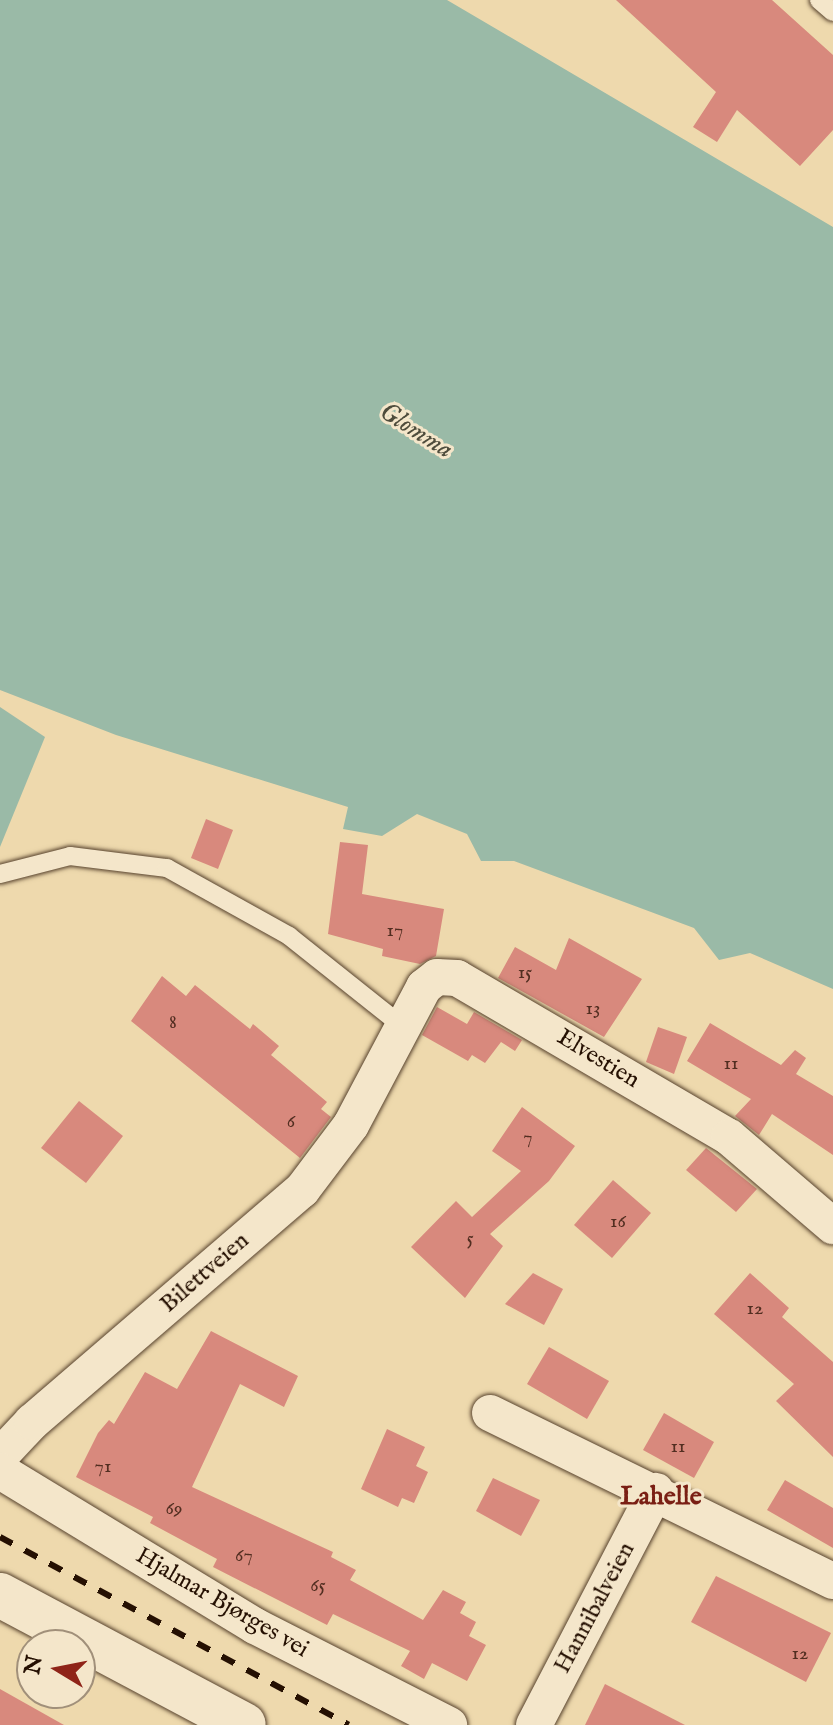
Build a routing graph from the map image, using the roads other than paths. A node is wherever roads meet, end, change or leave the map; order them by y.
1 (819, 0) edge
2 (833, 12) edge
3 (0, 874) edge
4 (402, 1026) junction
5 (382, 1067) joint
6 (833, 1226) edge
7 (490, 1413) dead end
8 (0, 1456) edge
9 (0, 1471) edge
10 (656, 1491) junction
11 (833, 1581) edge
12 (0, 1595) edge
13 (244, 1725) edge
14 (449, 1725) edge
15 (534, 1725) edge

1 - 2 lane
3 - 4 lane
4 - 5 street, Elvestien
4 - 6 street, Elvestien
5 - 8 street, Bilettveien
7 - 10 street
9 - 14 street, Hjalmar Bjørges vei
10 - 11 street
10 - 15 street, Hannibalveien
12 - 13 street

